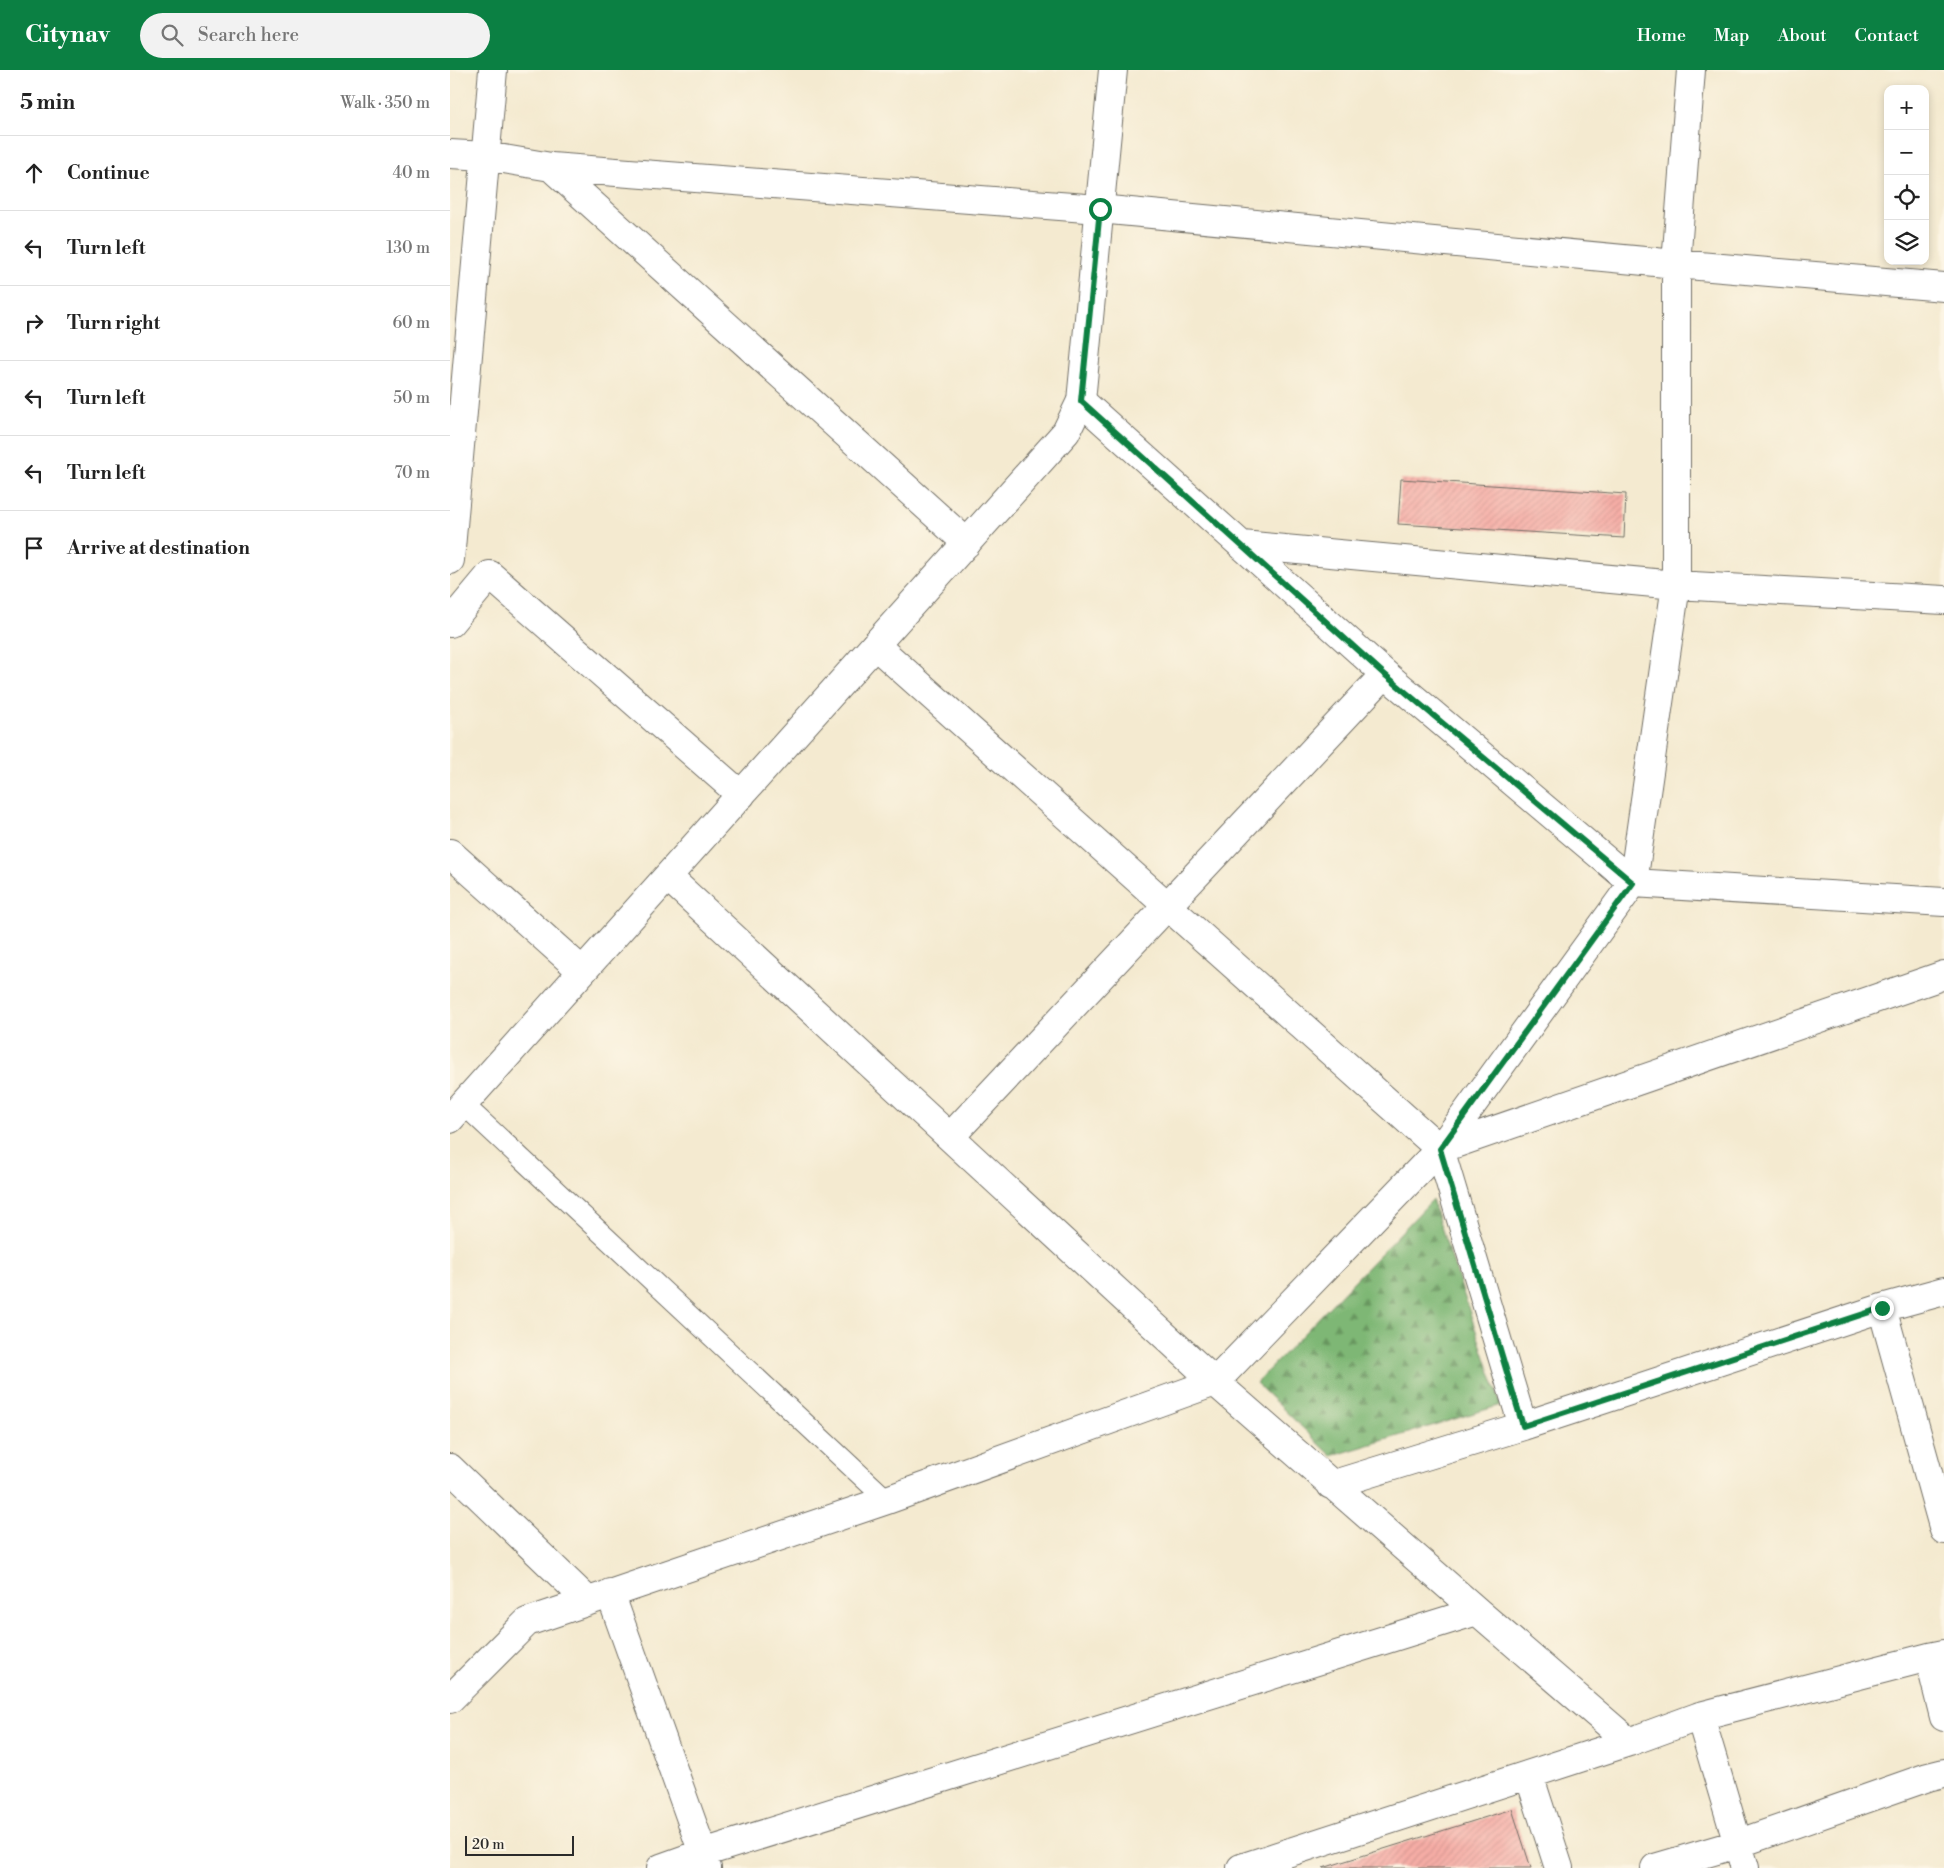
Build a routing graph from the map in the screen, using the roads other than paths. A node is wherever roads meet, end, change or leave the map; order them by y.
1 (494, 70) edge
2 (1113, 70) edge
3 (1691, 70) edge
4 (450, 154) edge
5 (486, 156) junction
6 (551, 167) junction
7 (1100, 209) junction
8 (1676, 264) junction
9 (1944, 286) edge
10 (1081, 401) junction
11 (967, 543) junction
12 (1242, 545) junction
13 (450, 560) edge
14 (1676, 585) junction
15 (1944, 600) edge
16 (450, 623) edge
17 (876, 645) junction
18 (1384, 674) junction
19 (740, 795) junction
20 (450, 853) edge
21 (668, 877) junction
22 (1633, 883) junction
23 (1944, 902) edge
24 (1167, 906) junction
25 (582, 971) junction
26 (1944, 975) edge
27 (457, 1111) edge
28 (950, 1137) junction
29 (1440, 1149) junction
30 (1944, 1291) edge
31 (1882, 1308) junction
32 (1214, 1382) junction
33 (1523, 1426) junction
34 (450, 1468) edge
35 (1331, 1485) junction
36 (888, 1500) junction
37 (1944, 1530) edge
38 (599, 1597) junction
39 (1477, 1611) junction
40 (1936, 1655) edge
41 (450, 1699) edge
42 (1700, 1716) junction
43 (1944, 1717) edge
44 (1629, 1742) junction
45 (1944, 1773) edge
46 (1529, 1775) junction
47 (1741, 1856) edge
48 (705, 1860) edge
49 (661, 1868) edge
50 (1241, 1868) edge
51 (1559, 1868) edge
52 (1655, 1868) edge

1 - 5 street
2 - 7 street
3 - 8 street
4 - 5 street
5 - 6 street
5 - 13 street
6 - 7 street
6 - 11 street
7 - 8 street
7 - 10 street
8 - 9 street
8 - 14 street
10 - 11 street
10 - 12 street
11 - 17 street
12 - 14 street
12 - 18 street
14 - 15 street
14 - 22 street
16 - 19 street
17 - 19 street
17 - 24 street
18 - 22 street
18 - 24 street
19 - 21 street
20 - 25 street
21 - 25 street
21 - 28 street
22 - 23 street
22 - 29 street
24 - 28 street
24 - 29 street
25 - 27 street
26 - 29 street
27 - 36 lane
28 - 32 street
29 - 32 street
29 - 33 street
30 - 31 street
31 - 33 street
31 - 37 street
32 - 35 street
32 - 36 street
33 - 35 street
34 - 38 street
35 - 39 street
36 - 38 street
38 - 41 street
38 - 48 street
39 - 44 street
39 - 48 street
40 - 42 street
40 - 43 street
42 - 44 street
42 - 47 street
44 - 46 street
45 - 47 street
46 - 50 street
46 - 51 street
47 - 52 street
48 - 49 street

